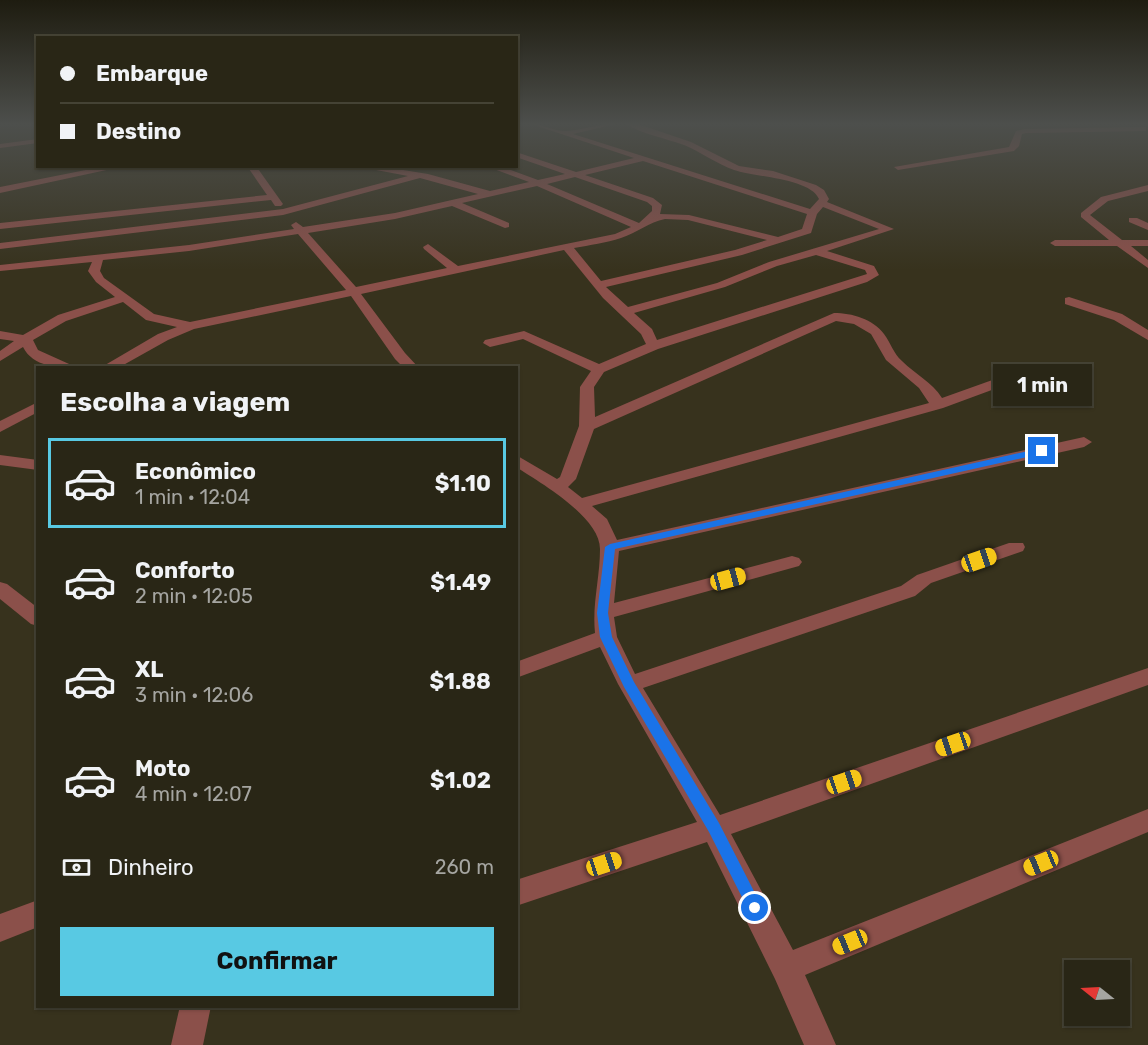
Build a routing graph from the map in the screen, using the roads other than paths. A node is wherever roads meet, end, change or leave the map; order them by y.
1 (92, 172) edge
2 (255, 172) edge
3 (394, 172) edge
4 (506, 172) edge
5 (565, 172) edge
6 (593, 172) edge
7 (683, 172) edge
8 (762, 172) edge
9 (419, 176) junction
10 (577, 176) junction
11 (539, 184) junction
12 (1148, 188) edge
13 (0, 190) edge
14 (491, 194) junction
15 (274, 197) junction
16 (454, 203) junction
17 (822, 203) junction
18 (283, 212) junction
19 (813, 213) junction
20 (653, 218) junction
21 (1133, 220) dead end
22 (505, 225) dead end
23 (0, 226) edge
24 (640, 227) junction
25 (1148, 227) edge
26 (302, 231) junction
27 (51, 240) junction
28 (778, 240) junction
29 (1120, 242) junction
30 (1055, 243) dead end
31 (1148, 243) edge
32 (0, 246) edge
33 (428, 247) dead end
34 (567, 247) junction
35 (819, 252) junction
36 (98, 259) junction
37 (36, 264) junction
38 (1148, 265) edge
39 (0, 267) edge
40 (456, 270) junction
41 (599, 285) junction
42 (354, 292) junction
43 (124, 298) junction
44 (1069, 302) dead end
45 (625, 312) junction
46 (190, 326) junction
47 (0, 335) edge
48 (1148, 336) edge
49 (26, 339) junction
50 (490, 343) dead end
51 (653, 346) junction
52 (0, 357) edge
53 (63, 366) edge
54 (111, 366) edge
55 (410, 366) edge
56 (599, 369) junction
57 (1003, 381) dead end
58 (938, 405) junction
59 (36, 407) edge
60 (587, 426) junction
61 (0, 427) edge
62 (1084, 442) dead end
63 (0, 460) edge
64 (518, 461) edge
65 (36, 465) edge
66 (558, 486) junction
67 (580, 504) junction
68 (610, 547) junction
69 (1016, 547) dead end
70 (792, 562) dead end
71 (0, 589) edge
72 (36, 617) edge
73 (604, 625) junction
74 (518, 669) edge
75 (1148, 676) edge
76 (629, 684) junction
77 (1148, 820) edge
78 (714, 828) junction
79 (518, 892) edge
80 (36, 915) edge
81 (0, 928) edge
82 (786, 968) junction
83 (196, 1008) edge
84 (187, 1045) edge
85 (820, 1045) edge

1 - 13 street
2 - 15 street
3 - 9 street
4 - 11 street
5 - 10 street
6 - 10 street
7 - 19 street
8 - 17 street
9 - 14 street
9 - 18 street
10 - 11 street
10 - 20 street
11 - 14 street
11 - 24 street
12 - 29 street
14 - 16 street
15 - 18 street
15 - 23 street
16 - 22 street
16 - 26 street
17 - 19 street
17 - 35 street
18 - 26 street
18 - 27 street
19 - 28 street
20 - 24 street
20 - 28 street
21 - 25 street
24 - 34 street
26 - 36 street
26 - 42 street
27 - 32 street
27 - 37 street
28 - 41 street
29 - 30 street
29 - 31 street
29 - 38 street
33 - 40 street
34 - 40 street
34 - 41 street
35 - 45 street
35 - 51 street
36 - 37 street
36 - 43 street
37 - 39 street
40 - 42 street
41 - 45 street
42 - 46 street
42 - 55 street
43 - 46 street
43 - 49 street
44 - 48 street
45 - 51 street
46 - 54 street
47 - 49 street
49 - 52 street
49 - 53 street
50 - 56 street
51 - 56 street
56 - 60 street
57 - 58 street
58 - 60 street
58 - 67 street
59 - 61 street
60 - 66 street
62 - 68 street
63 - 65 street
64 - 66 street
66 - 67 street
67 - 68 street
68 - 73 street
69 - 76 street
70 - 73 street
71 - 72 street
73 - 74 street
73 - 76 street
75 - 78 street
76 - 78 street
77 - 82 street
78 - 79 street
78 - 82 street
80 - 81 street
82 - 85 street
83 - 84 street

